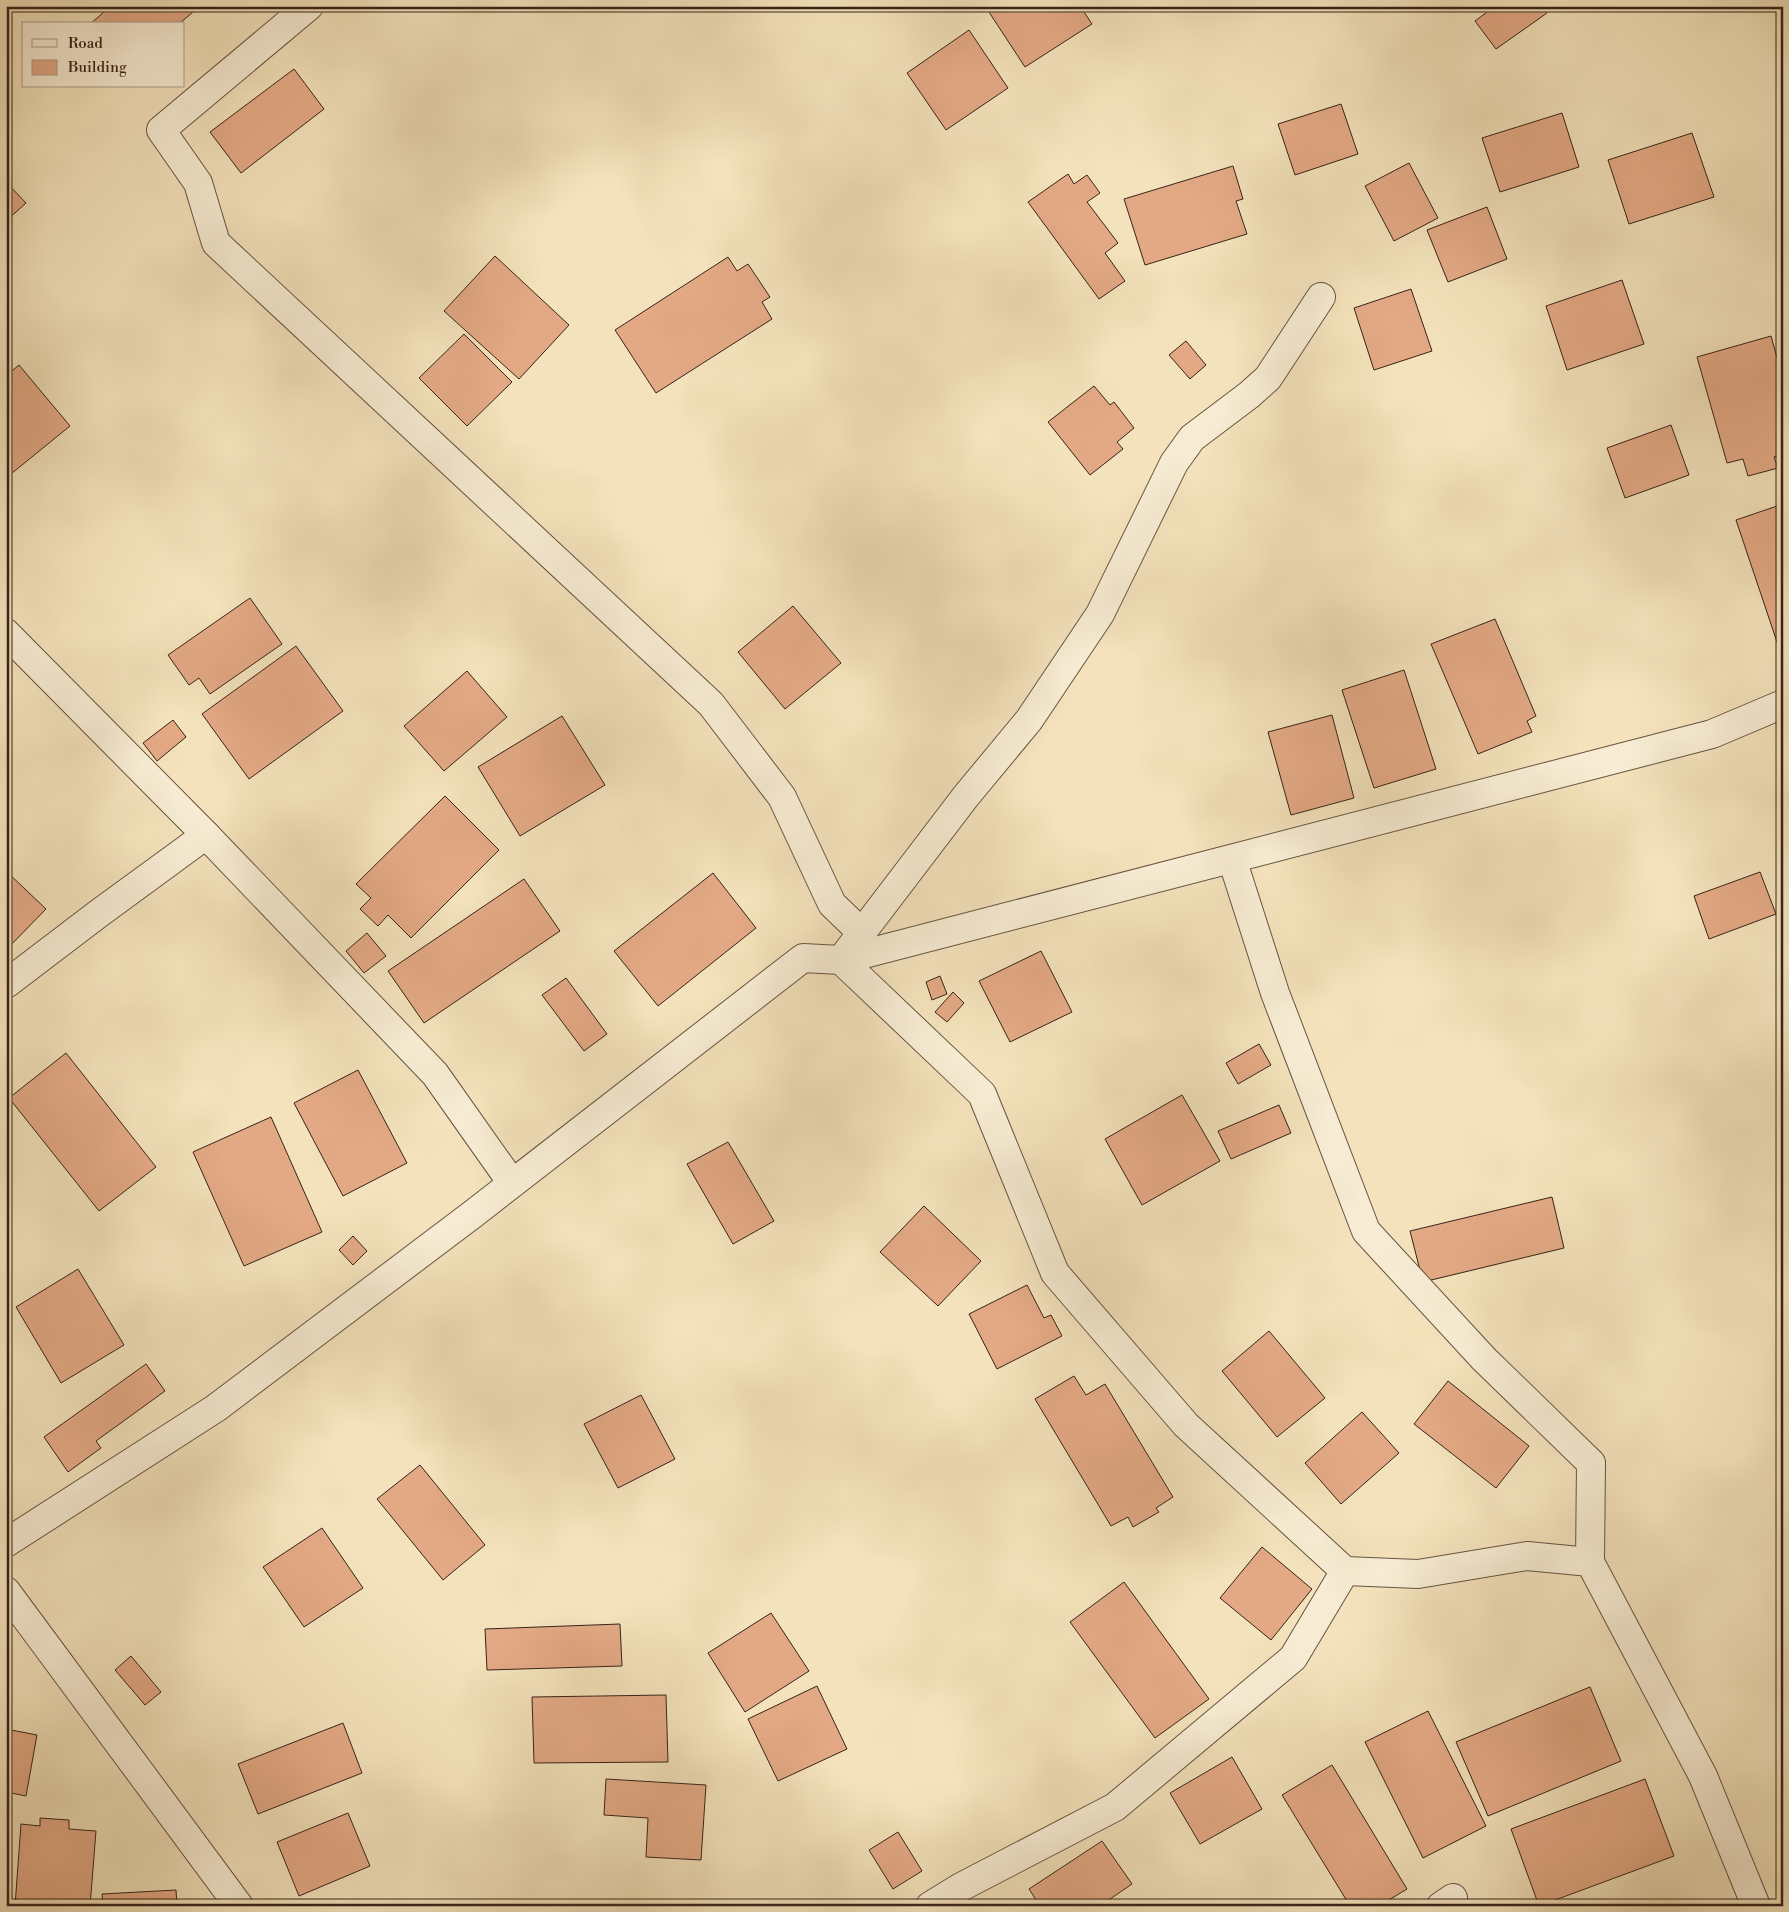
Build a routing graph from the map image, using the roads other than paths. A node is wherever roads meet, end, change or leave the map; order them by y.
1 (309, 6) edge
2 (1321, 297) dead end
3 (6, 633) edge
4 (1783, 704) edge
5 (206, 835) junction
6 (1232, 859) junction
7 (862, 933) junction
8 (841, 960) junction
9 (6, 984) edge
10 (512, 1183) junction
11 (6, 1544) edge
12 (1590, 1562) junction
13 (1344, 1571) junction
14 (6, 1591) edge
15 (239, 1906) edge
16 (930, 1906) edge
17 (1756, 1906) edge

1 - 7 street
2 - 7 street
3 - 5 street
4 - 6 street
5 - 9 street
5 - 10 street
6 - 8 street
6 - 12 street
7 - 8 street
8 - 10 street
8 - 13 street
10 - 11 street
12 - 13 street
12 - 17 street
13 - 16 street
14 - 15 street

